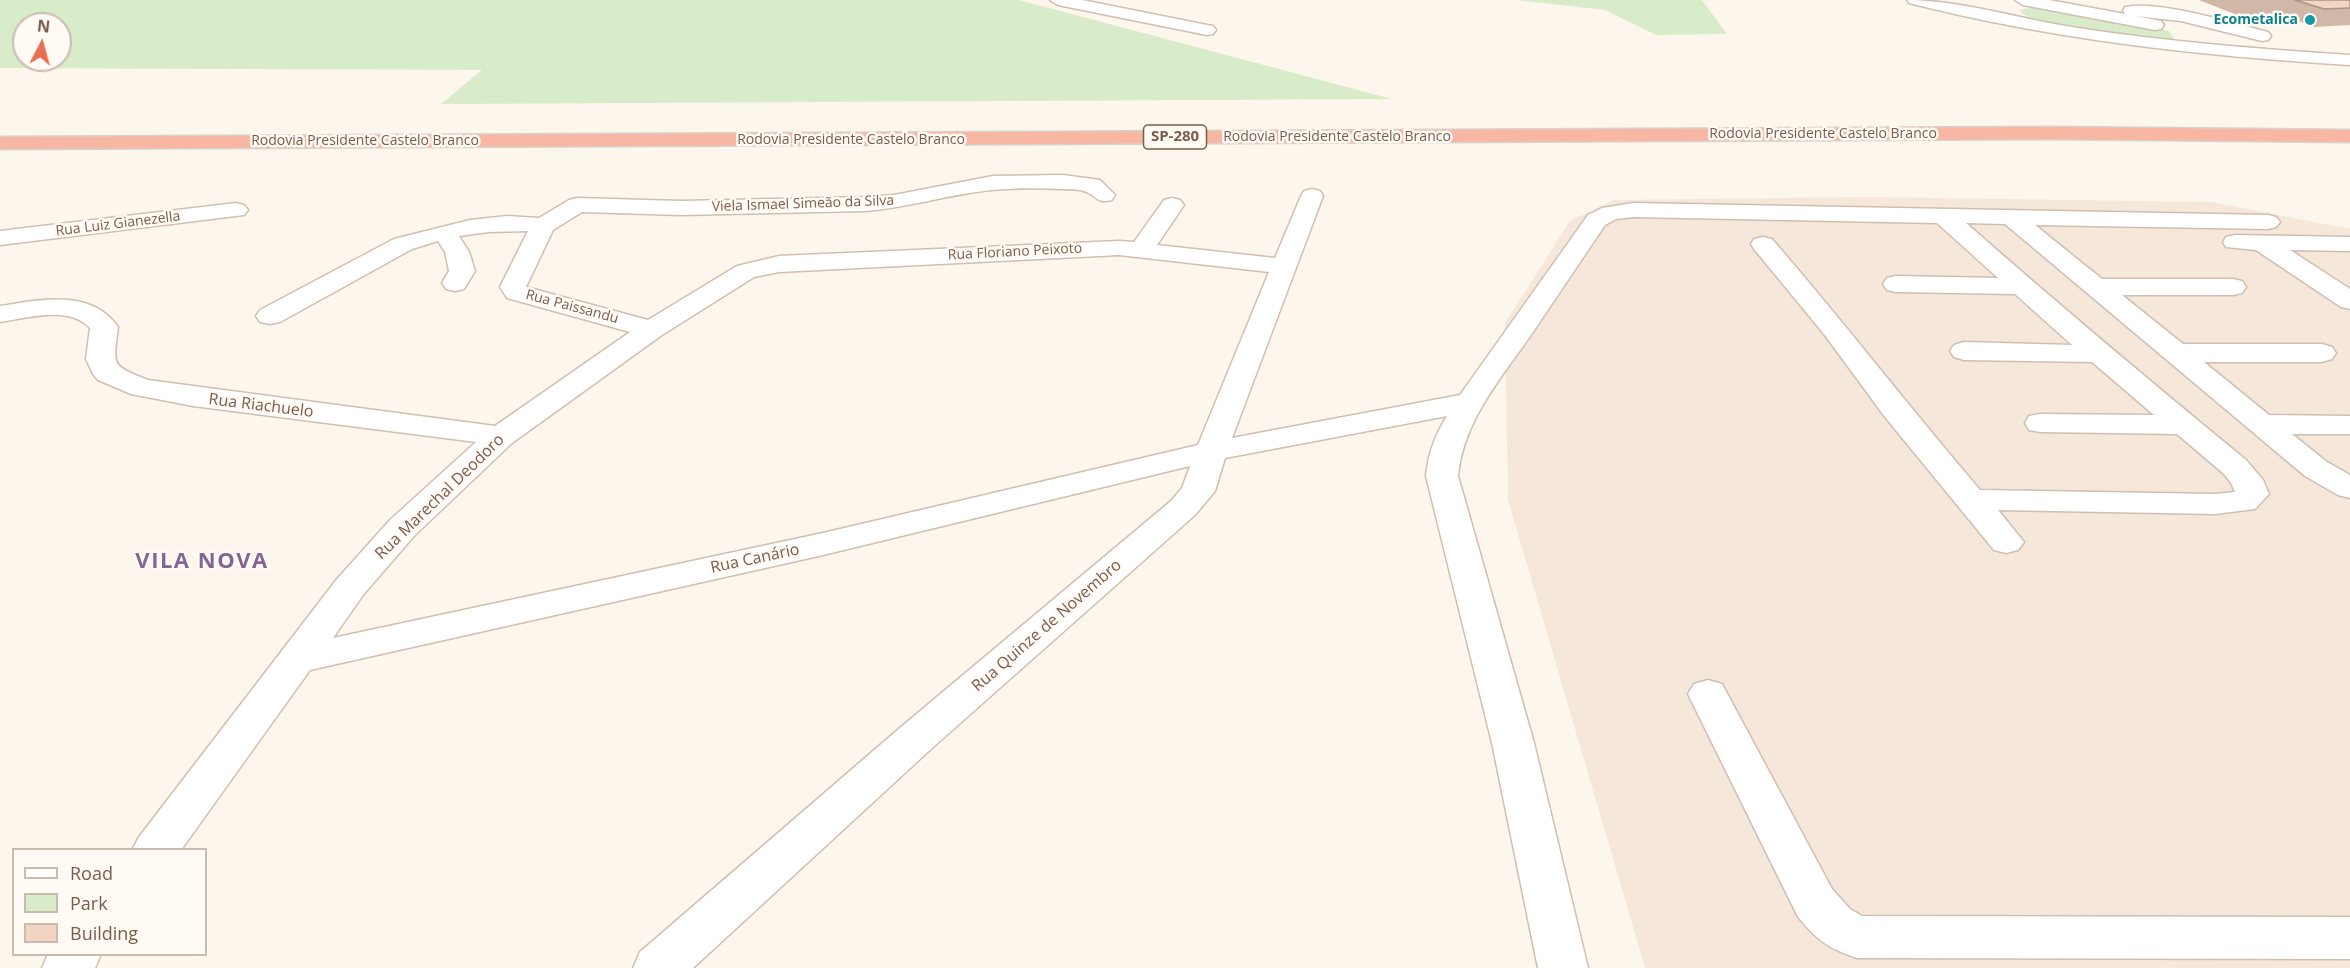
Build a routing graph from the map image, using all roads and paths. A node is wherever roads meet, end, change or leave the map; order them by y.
1 (1058, 0) edge
2 (1915, 0) edge
3 (2023, 0) edge
4 (2121, 0) edge
5 (2042, 2) junction
6 (2143, 10) junction
7 (2093, 11) junction
8 (1207, 30) dead end
9 (2066, 32) junction
10 (2190, 40) junction
11 (2350, 45) edge
12 (2350, 51) edge
13 (2350, 60) edge
14 (2086, 114) dead end
15 (381, 122) dead end
16 (2350, 136) edge
17 (0, 143) edge
18 (1104, 195) dead end
19 (1312, 196) dead end
20 (1172, 205) dead end
21 (236, 210) dead end
22 (1942, 215) junction
23 (2010, 216) junction
24 (540, 228) junction
25 (444, 232) junction
26 (2264, 232) junction
27 (0, 238) edge
28 (2038, 239) junction
29 (2314, 243) junction
30 (1763, 244) dead end
31 (2350, 244) edge
32 (1142, 249) junction
33 (1283, 266) junction
34 (2350, 266) edge
35 (747, 271) joint
36 (455, 283) dead end
37 (1896, 284) dead end
38 (2025, 286) junction
39 (2097, 287) junction
40 (2233, 287) dead end
41 (2350, 301) edge
42 (0, 314) edge
43 (270, 316) dead end
44 (652, 328) junction
45 (1964, 351) dead end
46 (2174, 353) junction
47 (2322, 353) dead end
48 (2099, 354) junction
49 (1471, 402) junction
50 (2040, 423) dead end
51 (2260, 424) junction
52 (2185, 425) junction
53 (2350, 425) edge
54 (501, 435) junction
55 (1210, 451) junction
56 (2350, 488) edge
57 (1973, 500) junction
58 (2006, 542) dead end
59 (297, 659) junction
60 (1708, 694) dead end
61 (156, 848) edge
62 (2350, 938) edge
63 (658, 968) edge
64 (1563, 968) edge

1 - 8 street
2 - 9 street
3 - 5 street
4 - 6 street
5 - 7 street
5 - 9 street
6 - 7 street
6 - 10 street
6 - 11 street
7 - 10 street
9 - 10 street
10 - 12 street
10 - 13 street
14 - 15 highway, Rodovia Presidente Castelo Branco / SP-280
16 - 17 highway, Rodovia Presidente Castelo Branco / SP-280
18 - 24 street, Viela Ismael Simeão da Silva
19 - 33 street, Rua Quinze de Novembro
20 - 32 street
21 - 27 street, Rua Luiz Gianezella
22 - 23 street
22 - 38 street
22 - 49 street
23 - 26 street
23 - 28 street
24 - 25 street
24 - 44 street, Rua Paissandu
25 - 36 street
25 - 43 street
26 - 28 street
26 - 29 street
26 - 41 street
28 - 39 street
29 - 31 street
29 - 34 street
30 - 57 street
32 - 33 street, Rua Floriano Peixoto
32 - 35 street, Rua Floriano Peixoto
33 - 55 street, Rua Quinze de Novembro
35 - 44 street, Rua Marechal Deodoro
37 - 38 street
38 - 48 street
39 - 40 street
39 - 46 street
42 - 54 street, Rua Riachuelo
44 - 54 street, Rua Marechal Deodoro
45 - 48 street
46 - 47 street
46 - 51 street
48 - 52 street
49 - 55 street, Rua Canário
49 - 64 street
50 - 52 street
51 - 53 street
51 - 56 street
52 - 57 street
54 - 59 street, Rua Marechal Deodoro
55 - 59 street, Rua Canário
55 - 63 street, Rua Quinze de Novembro
57 - 58 street
59 - 61 street, Rua Marechal Deodoro
60 - 62 street

